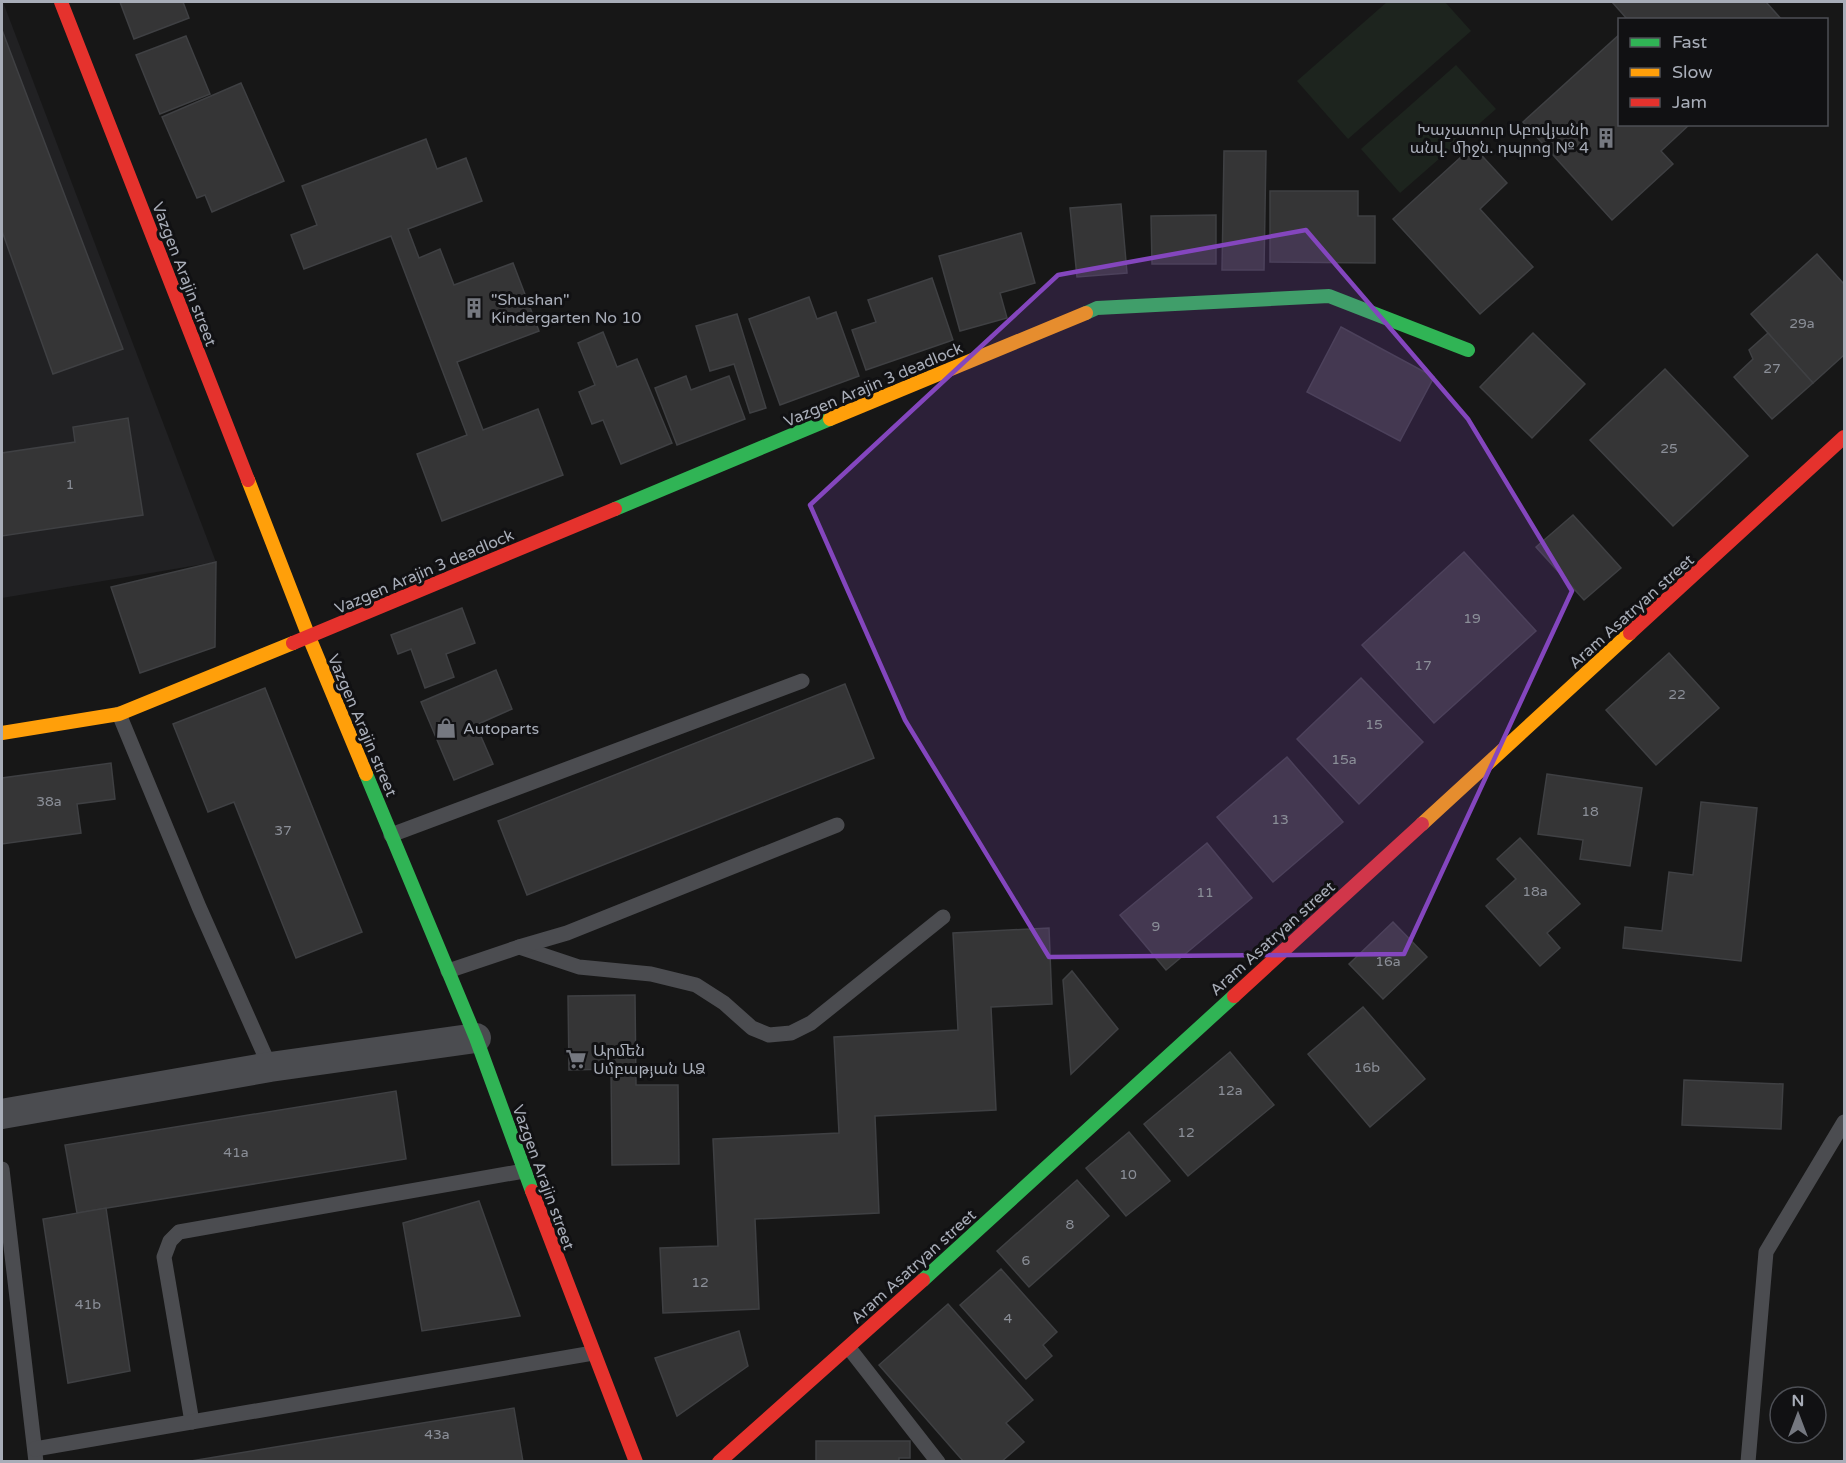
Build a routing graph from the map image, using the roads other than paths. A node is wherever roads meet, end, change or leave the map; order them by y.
1 (61, 2) edge
2 (1468, 350) dead end
3 (1845, 437) edge
4 (309, 638) junction
5 (802, 681) dead end
6 (119, 714) junction
7 (2, 733) edge
8 (837, 825) dead end
9 (391, 835) junction
10 (943, 917) dead end
11 (519, 947) junction
12 (448, 971) junction
13 (476, 1038) junction
14 (270, 1067) junction
15 (2, 1114) edge
16 (1845, 1122) edge
17 (2, 1169) edge
18 (524, 1171) junction
19 (8, 1271) edge
20 (849, 1348) junction
21 (593, 1353) junction
22 (192, 1422) junction
23 (36, 1455) edge
24 (636, 1461) edge
25 (719, 1461) edge
26 (938, 1461) edge
27 (1748, 1461) edge

1 - 4 street, Vazgen Arajin street
2 - 4 street, Vazgen Arajin 3 deadlock
3 - 20 street, Aram Asatryan street
4 - 6 street, Vazgen Arajin 3 deadlock
4 - 9 street, Vazgen Arajin street
5 - 9 lane
6 - 7 street, Vazgen Arajin 3 deadlock
6 - 14 lane
8 - 11 lane
9 - 12 street, Vazgen Arajin street
10 - 11 lane
11 - 12 lane
12 - 13 street, Vazgen Arajin street
13 - 14 street
13 - 18 street, Vazgen Arajin street
14 - 15 street
16 - 27 lane
17 - 19 lane
18 - 21 street, Vazgen Arajin street
18 - 22 lane
19 - 23 lane
20 - 25 street, Aram Asatryan street
20 - 26 lane
21 - 22 lane
21 - 24 street, Vazgen Arajin street
22 - 23 lane

